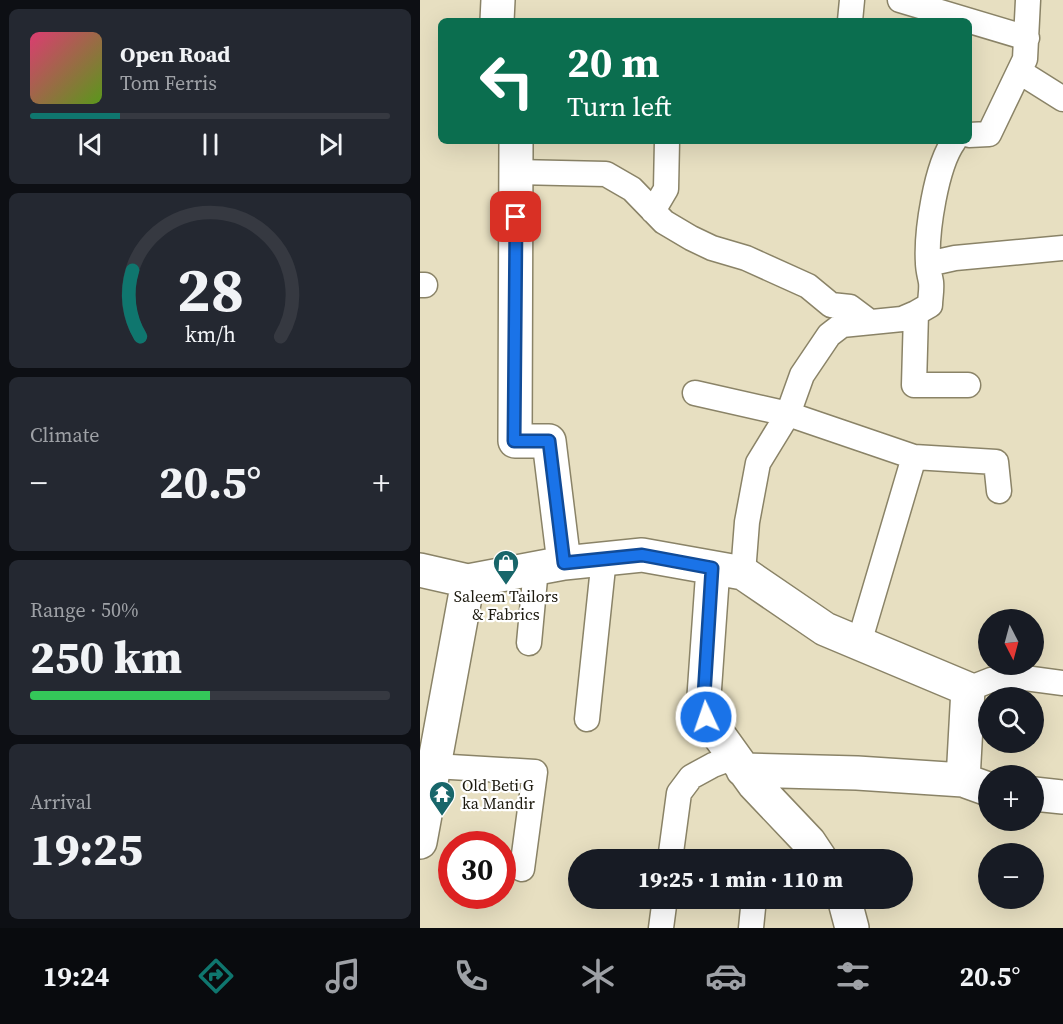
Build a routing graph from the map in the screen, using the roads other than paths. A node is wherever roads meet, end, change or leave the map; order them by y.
1 (498, 0) edge
2 (852, 0) edge
3 (900, 0) edge
4 (1028, 0) edge
5 (496, 18) edge
6 (850, 18) edge
7 (960, 18) edge
8 (972, 22) edge
9 (1027, 38) junction
10 (1020, 72) junction
11 (1063, 99) edge
12 (972, 135) edge
13 (667, 144) edge
14 (952, 144) edge
15 (516, 157) edge
16 (653, 211) junction
17 (1063, 248) edge
18 (928, 264) junction
19 (916, 313) junction
20 (870, 322) junction
21 (968, 385) dead end
22 (695, 393) dead end
23 (788, 414) junction
24 (914, 457) junction
25 (999, 491) dead end
26 (604, 558) junction
27 (550, 566) junction
28 (420, 570) edge
29 (728, 570) junction
30 (468, 581) junction
31 (529, 643) dead end
32 (860, 643) junction
33 (1063, 683) edge
34 (968, 689) junction
35 (587, 719) dead end
36 (430, 760) edge
37 (739, 764) junction
38 (976, 784) edge
39 (1044, 795) edge
40 (1063, 797) edge
41 (420, 842) edge
42 (671, 849) edge
43 (813, 849) edge
44 (522, 869) dead end
45 (664, 909) edge
46 (753, 909) edge
47 (847, 909) edge
48 (661, 928) edge
49 (751, 928) edge
50 (852, 928) edge

1 - 5 street
2 - 6 lane
3 - 7 lane
4 - 9 lane
8 - 9 lane
9 - 10 lane
10 - 11 lane
10 - 12 lane
13 - 16 lane
14 - 18 lane
15 - 16 lane
15 - 27 street
16 - 20 lane
17 - 18 lane
18 - 19 lane
19 - 20 lane
19 - 21 lane
20 - 23 lane
22 - 23 lane
23 - 24 lane
23 - 29 lane
24 - 25 lane
24 - 32 lane
26 - 27 street
26 - 29 street
26 - 35 lane
27 - 30 street
27 - 31 lane
28 - 30 street
29 - 32 street
29 - 37 street
30 - 36 street
32 - 34 street
33 - 34 lane
34 - 38 street
36 - 41 street
36 - 44 lane
37 - 38 street
37 - 42 lane
37 - 43 street
39 - 40 street
45 - 48 lane
46 - 49 lane
47 - 50 street

